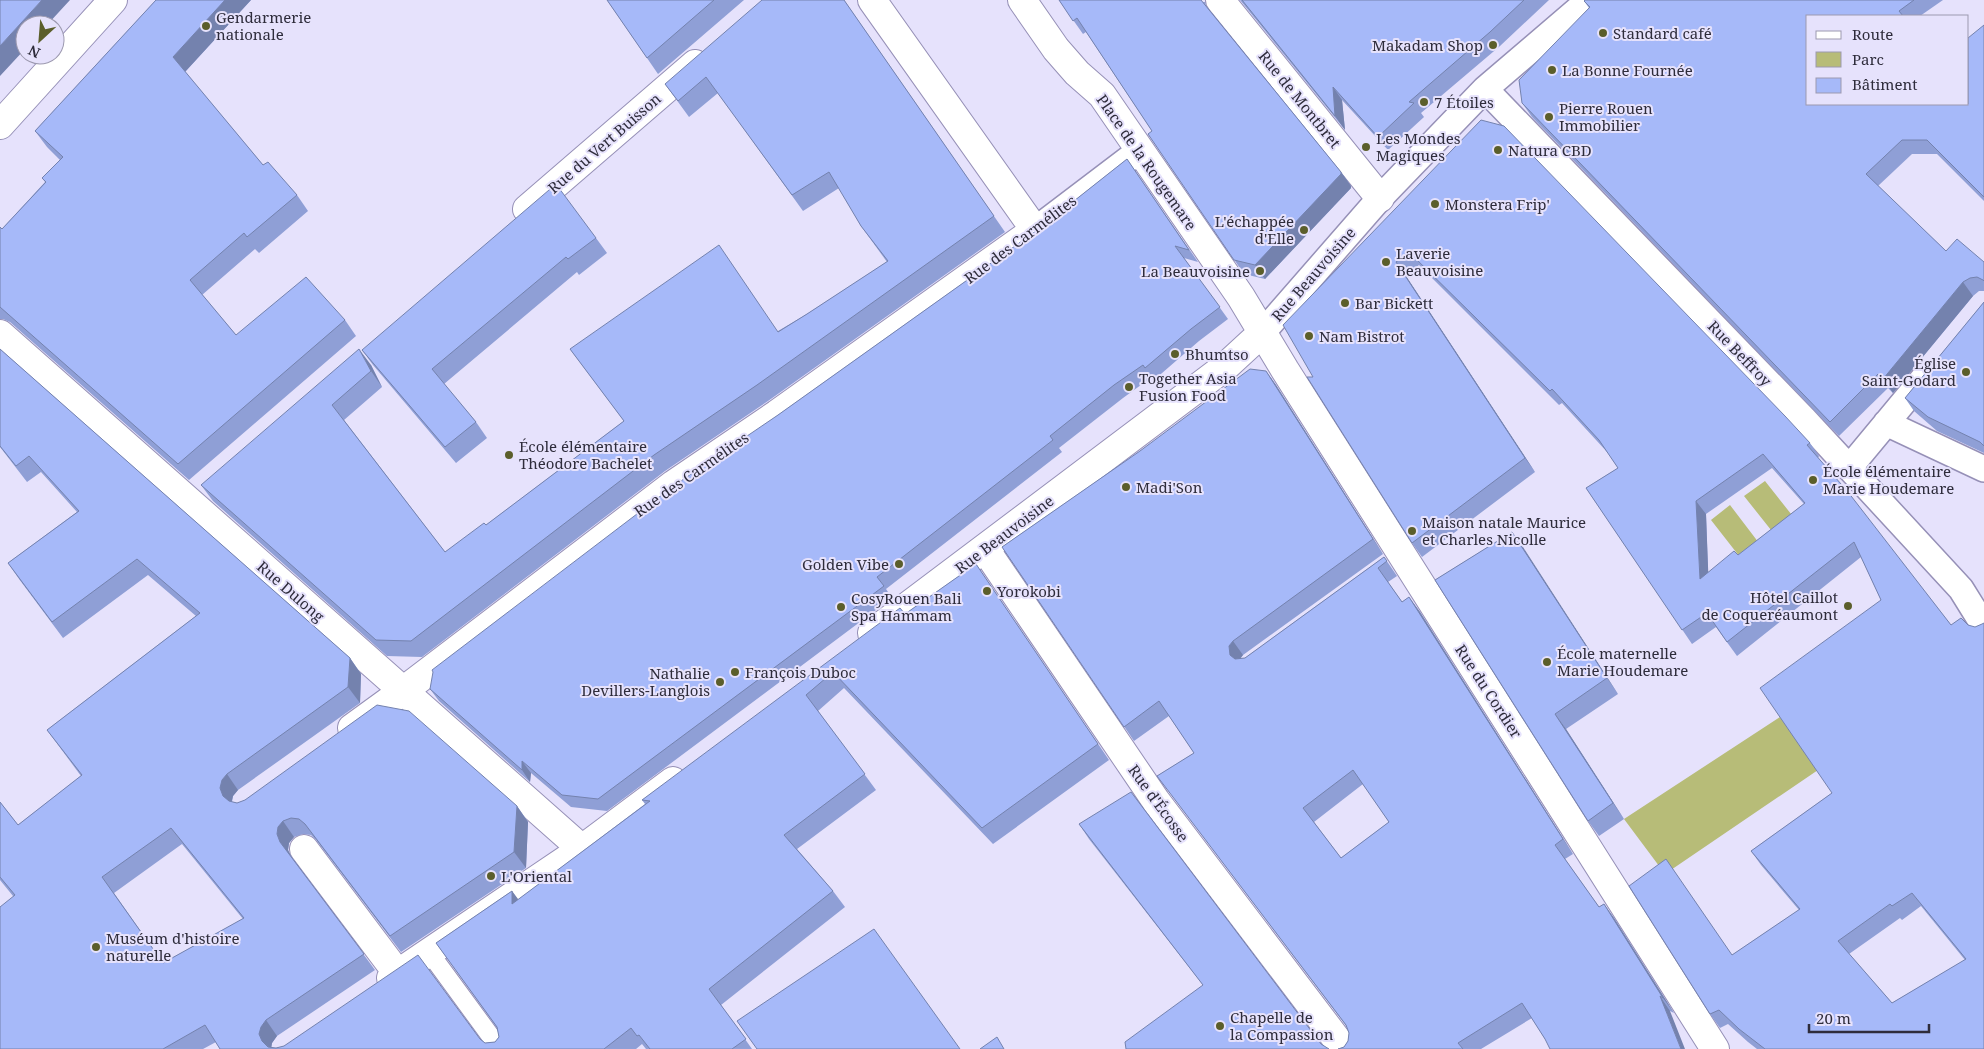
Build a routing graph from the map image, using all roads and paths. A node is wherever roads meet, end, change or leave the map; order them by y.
1 (113, 0) edge
2 (872, 0) edge
3 (1022, 0) edge
4 (1220, 0) edge
5 (1589, 0) edge
6 (716, 46) edge
7 (1485, 88) junction
8 (0, 125) edge
9 (1139, 150) junction
10 (1380, 198) junction
11 (506, 228) edge
12 (1035, 230) junction
13 (1263, 332) junction
14 (0, 334) edge
15 (1941, 357) edge
16 (1886, 423) junction
17 (1849, 468) junction
18 (1984, 469) edge
19 (985, 549) junction
20 (1984, 626) edge
21 (852, 648) edge
22 (404, 691) junction
23 (331, 742) edge
24 (693, 767) edge
25 (304, 849) edge
26 (582, 849) junction
27 (429, 952) junction
28 (398, 974) junction
29 (374, 990) edge
30 (500, 1049) edge
31 (1344, 1049) edge
32 (1715, 1049) edge

1 - 8 street
2 - 12 street
3 - 9 street, Place de la Rougemare
4 - 10 street, Rue de Montbret
5 - 7 street, Rue Beauvoisine
6 - 11 street, Rue du Vert Buisson
7 - 10 street, Rue Beauvoisine
7 - 17 street, Rue Beffroy
9 - 12 street, Rue des Carmélites
9 - 13 street, Place de la Rougemare
10 - 13 street, Rue Beauvoisine
12 - 22 street, Rue des Carmélites
13 - 19 street, Rue Beauvoisine
13 - 32 street, Rue du Cordier
14 - 22 street, Rue Dulong
15 - 16 street
16 - 17 street
16 - 18 street
17 - 20 street, Rue Beffroy
19 - 21 street, Rue Beauvoisine
19 - 31 street, Rue d'Écosse
22 - 23 street, Rue des Carmélites
22 - 26 street, Rue Dulong
24 - 26 street
25 - 28 street
26 - 27 street
27 - 28 street
27 - 30 lane
28 - 29 street

